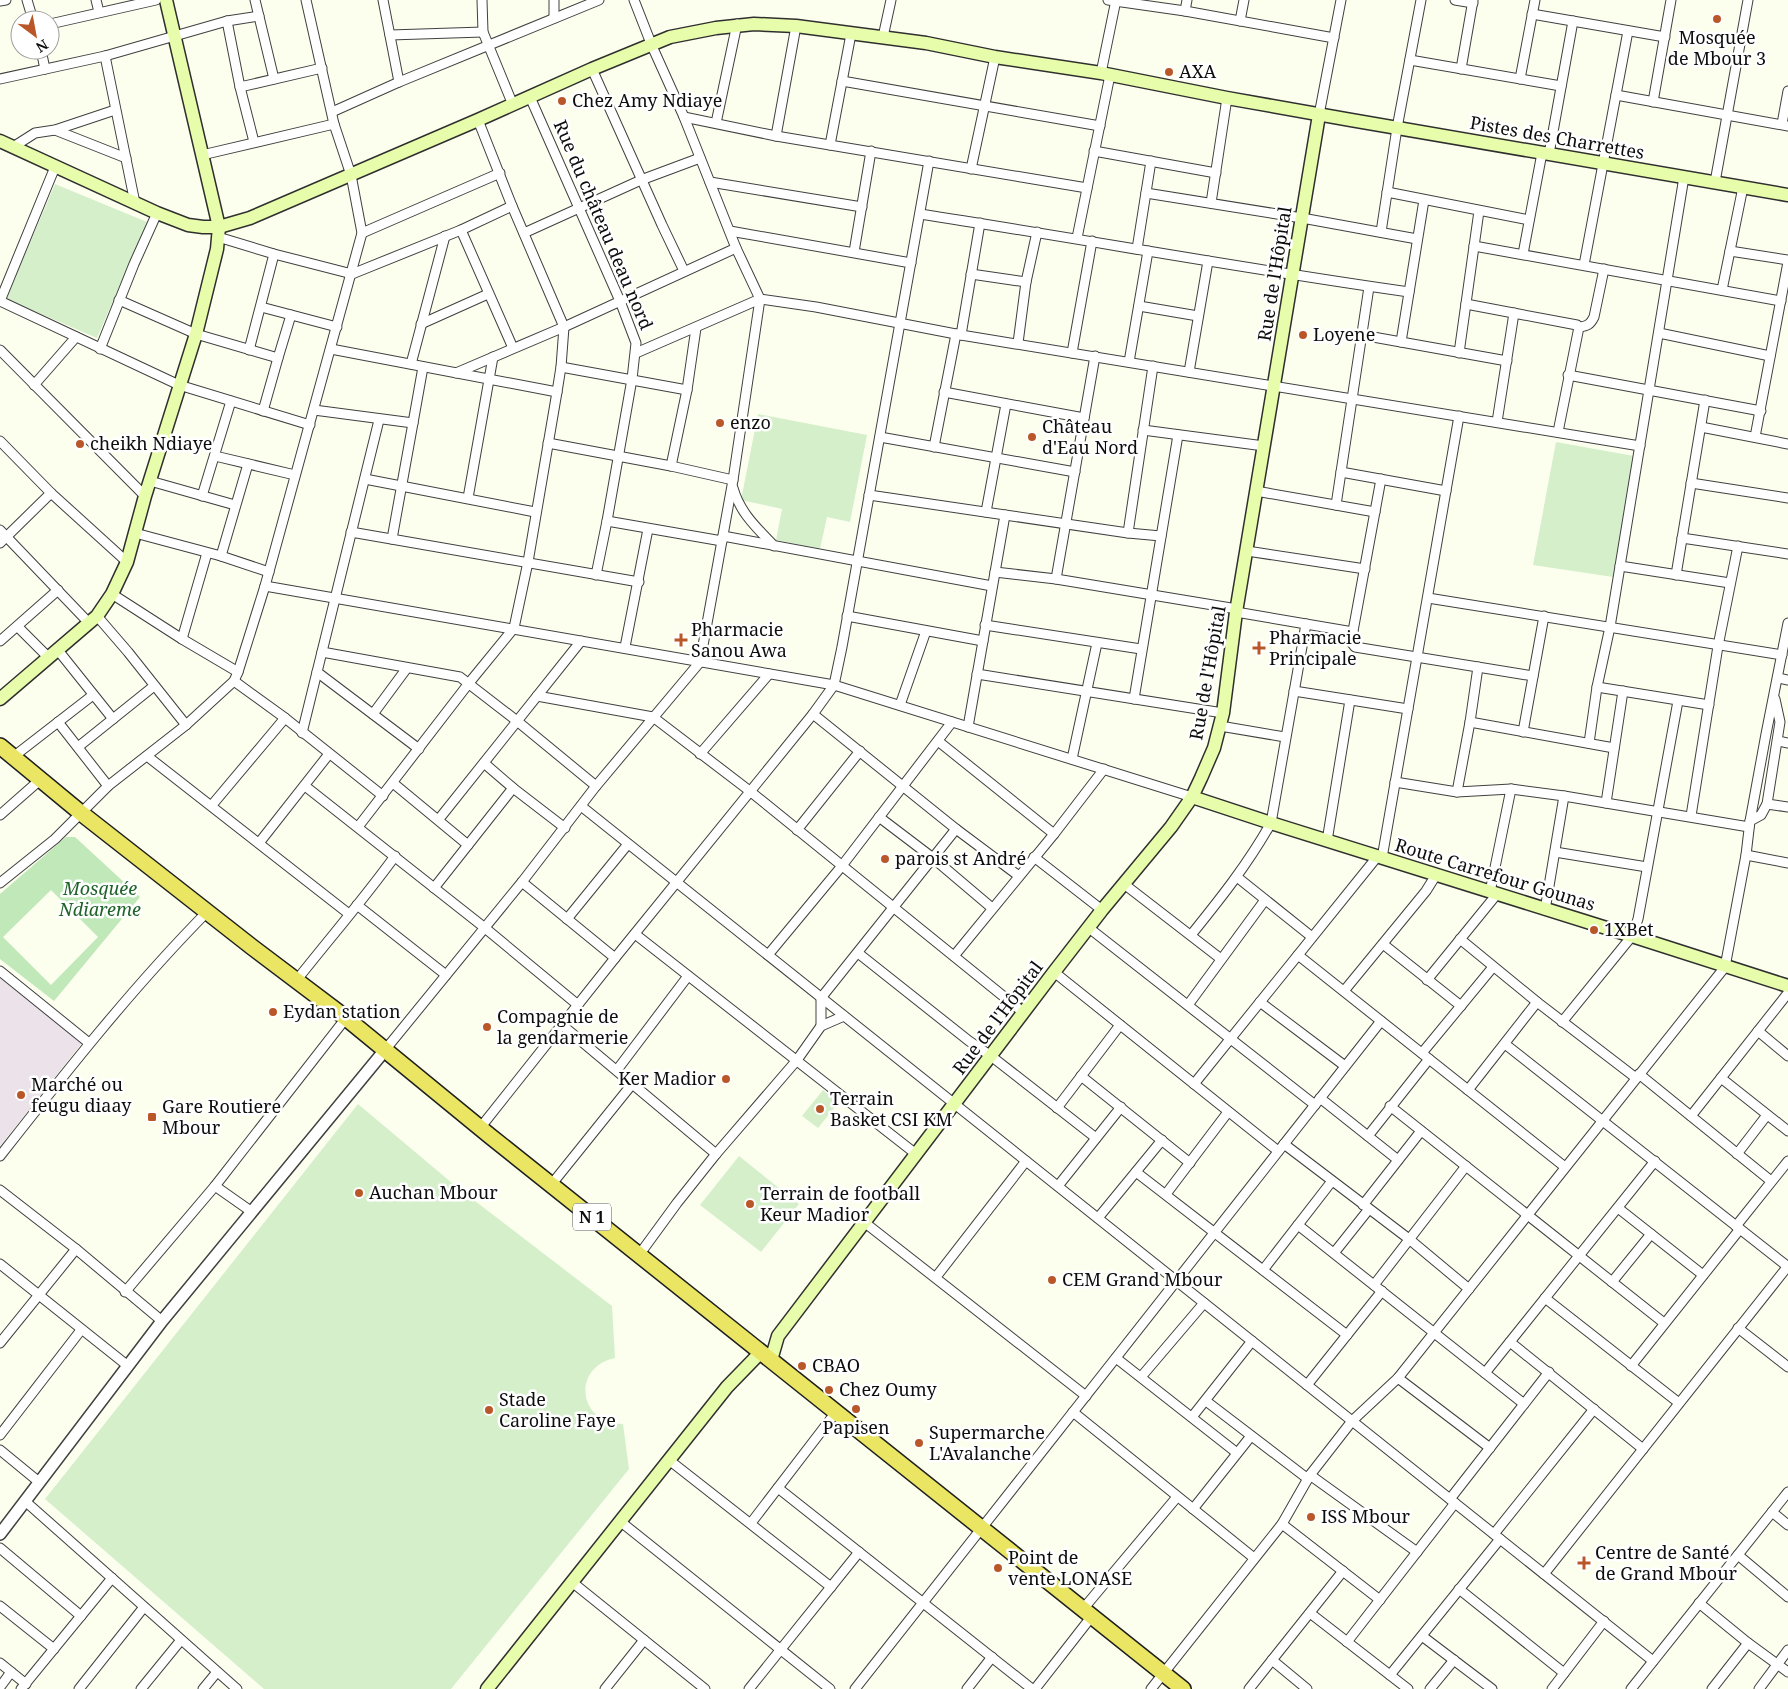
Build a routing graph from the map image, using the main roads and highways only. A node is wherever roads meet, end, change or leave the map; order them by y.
1 (166, 0) edge
2 (1320, 115) junction
3 (0, 141) edge
4 (1788, 195) edge
5 (218, 232) junction
6 (0, 698) edge
7 (0, 746) edge
8 (1192, 797) junction
9 (1788, 986) edge
10 (778, 1336) junction
11 (762, 1353) junction
12 (487, 1689) edge
13 (1183, 1689) edge

1 - 5 main road
2 - 4 main road, Pistes des Charrettes
2 - 5 main road, Pistes des Charrettes
2 - 8 main road, Rue de l'Hôpital
3 - 5 main road, Pistes des Charrettes
5 - 6 main road
7 - 11 highway, N 1
8 - 9 main road, Route Carrefour Gounas
8 - 10 main road, Rue de l'Hôpital
10 - 11 main road
10 - 11 main road
11 - 12 main road
11 - 13 highway, N 1

